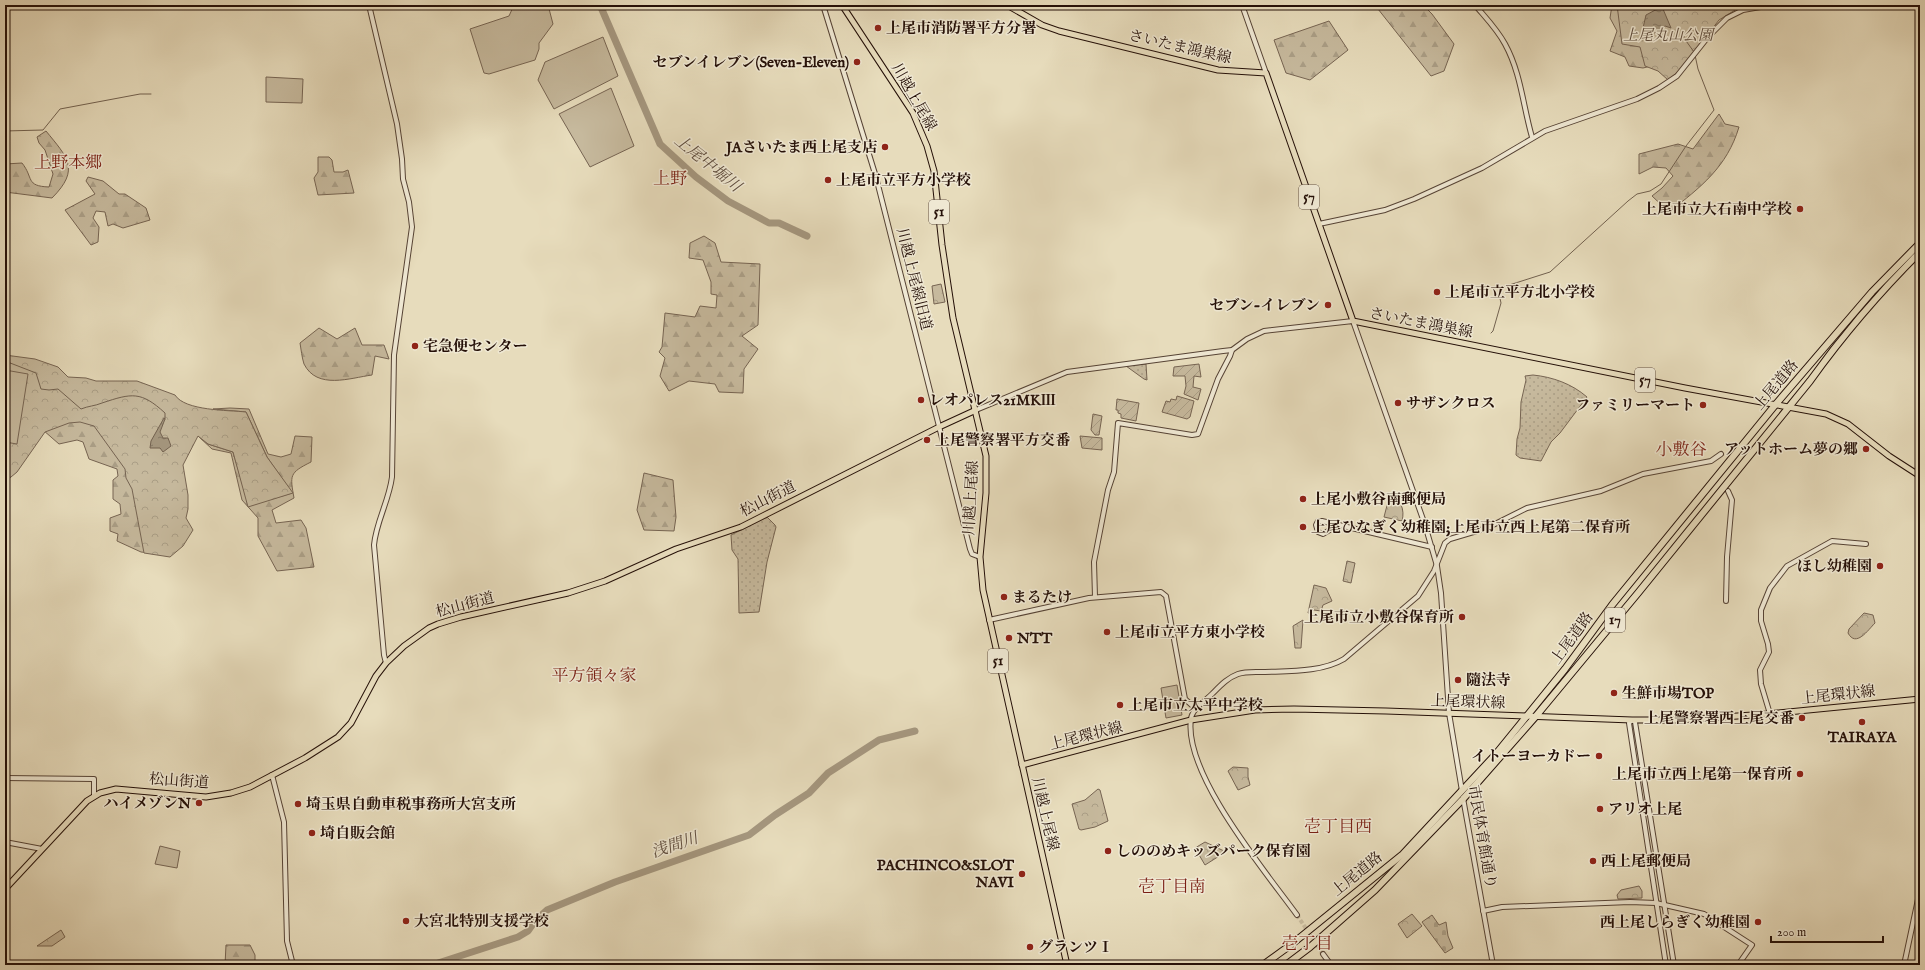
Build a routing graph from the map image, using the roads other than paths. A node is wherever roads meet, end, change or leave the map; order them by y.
1 (369, 5) edge
2 (823, 5) edge
3 (842, 5) edge
4 (1007, 5) edge
5 (1242, 5) edge
6 (1475, 5) edge
7 (1772, 5) edge
8 (1266, 73) junction
9 (1532, 137) junction
10 (1319, 224) junction
11 (1920, 243) edge
12 (1920, 252) edge
13 (1353, 322) junction
14 (1232, 350) junction
15 (1776, 404) junction
16 (1790, 406) junction
17 (976, 410) junction
18 (939, 427) junction
19 (1721, 454) dead end
20 (1920, 476) edge
21 (1728, 492) dead end
22 (1338, 525) junction
23 (1866, 544) dead end
24 (1432, 547) junction
25 (980, 557) junction
26 (1437, 566) junction
27 (1095, 597) junction
28 (1726, 601) dead end
29 (989, 620) junction
30 (386, 662) junction
31 (1920, 699) edge
32 (1196, 709) junction
33 (1449, 713) junction
34 (1770, 714) junction
35 (1528, 716) junction
36 (1536, 716) junction
37 (1191, 720) junction
38 (1632, 720) junction
39 (1022, 765) junction
40 (272, 775) junction
41 (5, 778) edge
42 (1462, 791) junction
43 (94, 796) junction
44 (1463, 799) junction
45 (5, 842) edge
46 (42, 849) junction
47 (5, 889) edge
48 (1920, 890) edge
49 (1656, 903) junction
50 (1664, 905) junction
51 (1483, 911) junction
52 (1297, 915) tunnel mouth
53 (1323, 954) tunnel mouth
54 (293, 965) edge
55 (1067, 965) edge
56 (1263, 965) edge
57 (1286, 965) edge
58 (1331, 965) edge
59 (1493, 965) edge
60 (1666, 965) edge
61 (1674, 965) edge
62 (1738, 965) edge
63 (1904, 965) edge

1 - 30 street
2 - 18 street, 川越上尾線旧道
3 - 17 main road, 川越上尾線 / 51
4 - 8 main road, さいたま鴻巣線
5 - 8 street
6 - 9 street
7 - 9 street
8 - 10 main road, さいたま鴻巣線 / 57
9 - 10 street
10 - 13 main road, さいたま鴻巣線 / 57
11 - 15 highway, 上尾道路 / 17
12 - 16 highway, 上尾道路 / 17
13 - 14 street
13 - 15 main road, さいたま鴻巣線 / 57
13 - 24 street, 市民体育館通り
14 - 17 street
14 - 27 street
15 - 16 main road, さいたま鴻巣線 / 57
15 - 35 highway, 上尾道路 / 17
16 - 20 main road, さいたま鴻巣線 / 57
16 - 36 highway, 上尾道路 / 17
17 - 18 main road, 松山街道
17 - 25 main road, 川越上尾線 / 51
18 - 25 street, 川越上尾線旧道
18 - 30 main road, 松山街道
19 - 26 street
21 - 28 street
22 - 22 street
22 - 24 street
23 - 34 street
24 - 26 street, 市民体育館通り
25 - 29 main road, 川越上尾線 / 51
26 - 32 street
26 - 33 street, 市民体育館通り
27 - 29 street
27 - 32 street
29 - 39 main road, 川越上尾線 / 51
30 - 40 main road, 松山街道
31 - 34 main road, 上尾環状線
32 - 37 street
33 - 35 main road, 上尾環状線
33 - 37 main road, 上尾環状線
33 - 42 street, 市民体育館通り
34 - 38 main road, 上尾環状線
35 - 36 main road, 上尾環状線
35 - 42 highway, 上尾道路 / 17
36 - 38 main road, 上尾環状線
36 - 44 highway, 上尾道路 / 17
37 - 39 main road, 上尾環状線
37 - 52 street
38 - 49 street
38 - 50 street
39 - 55 main road, 川越上尾線 / 51
40 - 43 main road, 松山街道
40 - 54 street
41 - 43 street
42 - 44 street, 市民体育館通り
42 - 56 highway, 上尾道路 / 17
43 - 46 main road, 松山街道
44 - 51 street, 市民体育館通り
44 - 57 highway, 上尾道路 / 17
45 - 46 street
46 - 47 main road, 松山街道
48 - 63 street
49 - 50 street
49 - 51 street
49 - 60 street
50 - 61 street
50 - 62 street
51 - 59 street, 市民体育館通り
53 - 58 street

